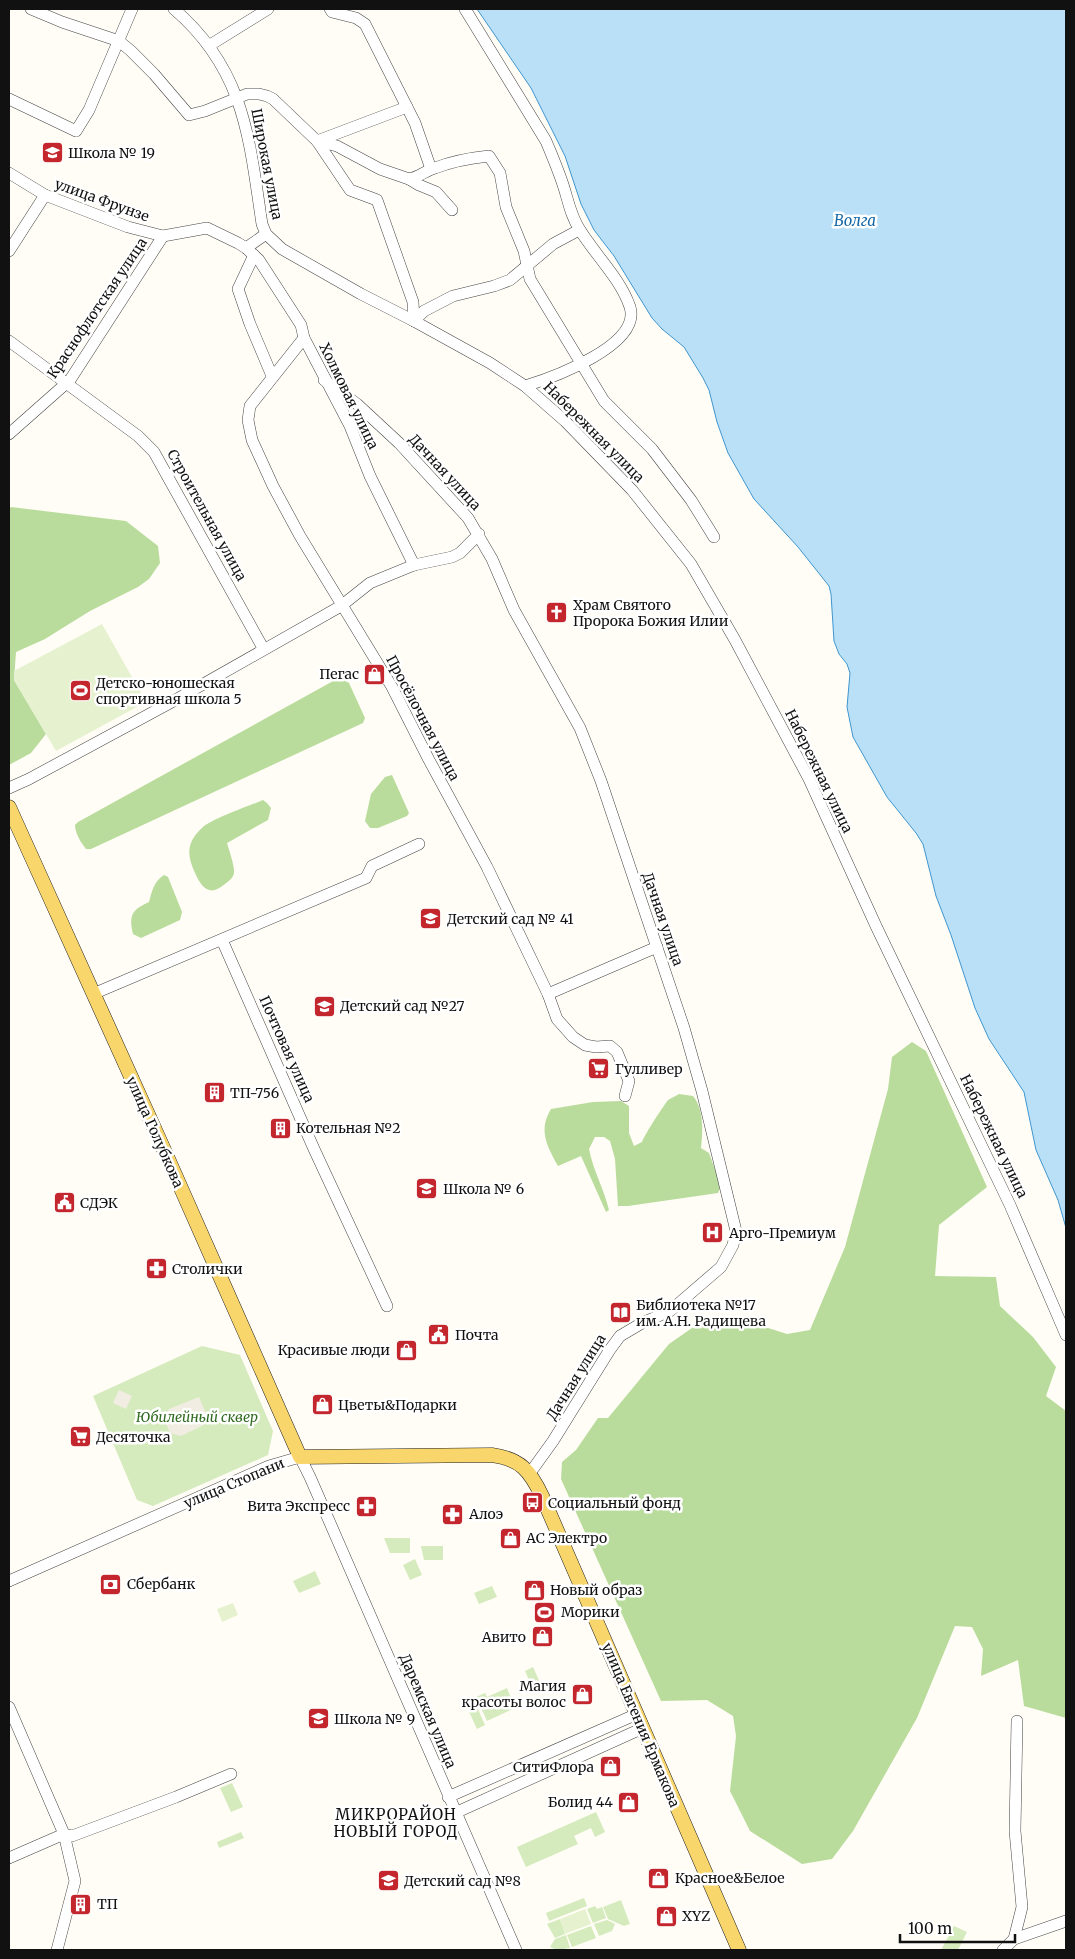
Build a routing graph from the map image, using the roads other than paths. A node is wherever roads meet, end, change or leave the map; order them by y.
1 (31, 9) edge
2 (132, 9) edge
3 (174, 9) edge
4 (268, 9) edge
5 (330, 9) edge
6 (465, 9) edge
7 (119, 41) junction
8 (210, 45) junction
9 (238, 98) junction
10 (9, 99) edge
11 (407, 107) junction
12 (316, 141) junction
13 (431, 169) junction
14 (9, 173) edge
15 (409, 179) junction
16 (45, 195) junction
17 (452, 210) dead end
18 (579, 230) junction
19 (266, 234) junction
20 (163, 236) junction
21 (9, 251) edge
22 (250, 252) junction
23 (526, 266) junction
24 (414, 321) junction
25 (304, 338) junction
26 (9, 341) edge
27 (582, 363) junction
28 (272, 376) junction
29 (324, 380) junction
30 (68, 383) junction
31 (525, 386) junction
32 (9, 434) edge
33 (479, 534) junction
34 (714, 537) dead end
35 (414, 565) junction
36 (342, 606) junction
37 (263, 648) junction
38 (9, 788) edge
39 (9, 807) edge
40 (419, 844) dead end
41 (222, 940) junction
42 (657, 947) junction
43 (93, 994) junction
44 (548, 994) junction
45 (624, 1096) dead end
46 (387, 1306) dead end
47 (1066, 1335) edge
48 (300, 1457) junction
49 (530, 1473) junction
50 (9, 1581) edge
51 (9, 1707) edge
52 (637, 1714) junction
53 (1017, 1721) dead end
54 (643, 1728) junction
55 (231, 1774) dead end
56 (448, 1797) junction
57 (455, 1813) junction
58 (64, 1834) junction
59 (9, 1858) edge
60 (1066, 1921) edge
61 (1014, 1939) junction
62 (57, 1950) edge
63 (516, 1950) edge
64 (739, 1950) edge
65 (1003, 1950) edge

1 - 7 street
2 - 7 street
3 - 8 street, Широкая улица
4 - 8 street
5 - 11 street
6 - 18 street
7 - 9 street
7 - 10 street
8 - 9 street, Широкая улица
9 - 12 street
9 - 19 street, Широкая улица
11 - 12 street
11 - 13 street
12 - 15 street
12 - 24 street
13 - 15 street
13 - 23 street
14 - 16 street, улица Фрунзе
15 - 17 street
16 - 20 street, улица Фрунзе
16 - 21 street
18 - 23 street
18 - 27 street
19 - 22 street
19 - 24 street, Широкая улица
20 - 22 street, улица Фрунзе
20 - 30 street, Краснофлотская улица
22 - 25 street, Холмовая улица
22 - 28 street
23 - 24 street
23 - 27 street
24 - 31 street, Набережная улица
25 - 28 street, Просёлочная улица
25 - 29 street, Холмовая улица
26 - 30 street, Строительная улица
27 - 31 street
27 - 34 street
28 - 36 street, Просёлочная улица
29 - 33 street, Дачная улица
29 - 35 street, Холмовая улица
30 - 32 street, Краснофлотская улица
30 - 37 street, Строительная улица
31 - 47 street, Набережная улица
33 - 35 street
33 - 42 street, Дачная улица
35 - 36 street
36 - 37 street
36 - 44 street, Просёлочная улица
37 - 38 street
39 - 43 main road, улица Голубкова
40 - 41 street
41 - 43 street
41 - 46 street, Почтовая улица
42 - 44 street
42 - 49 street, Дачная улица
43 - 48 main road, улица Голубкова
44 - 45 street, Просёлочная улица
48 - 49 main road, улица Стопани
48 - 50 street, улица Стопани
48 - 56 street, Даремская улица
49 - 52 main road, улица Евгения Ермакова
51 - 58 street
52 - 54 main road, улица Евгения Ермакова
52 - 56 street
53 - 61 street
54 - 57 street
54 - 64 main road, улица Евгения Ермакова
55 - 58 street
56 - 57 street, Даремская улица
57 - 63 street, Даремская улица
58 - 59 street
58 - 62 street
60 - 61 street
61 - 65 street

